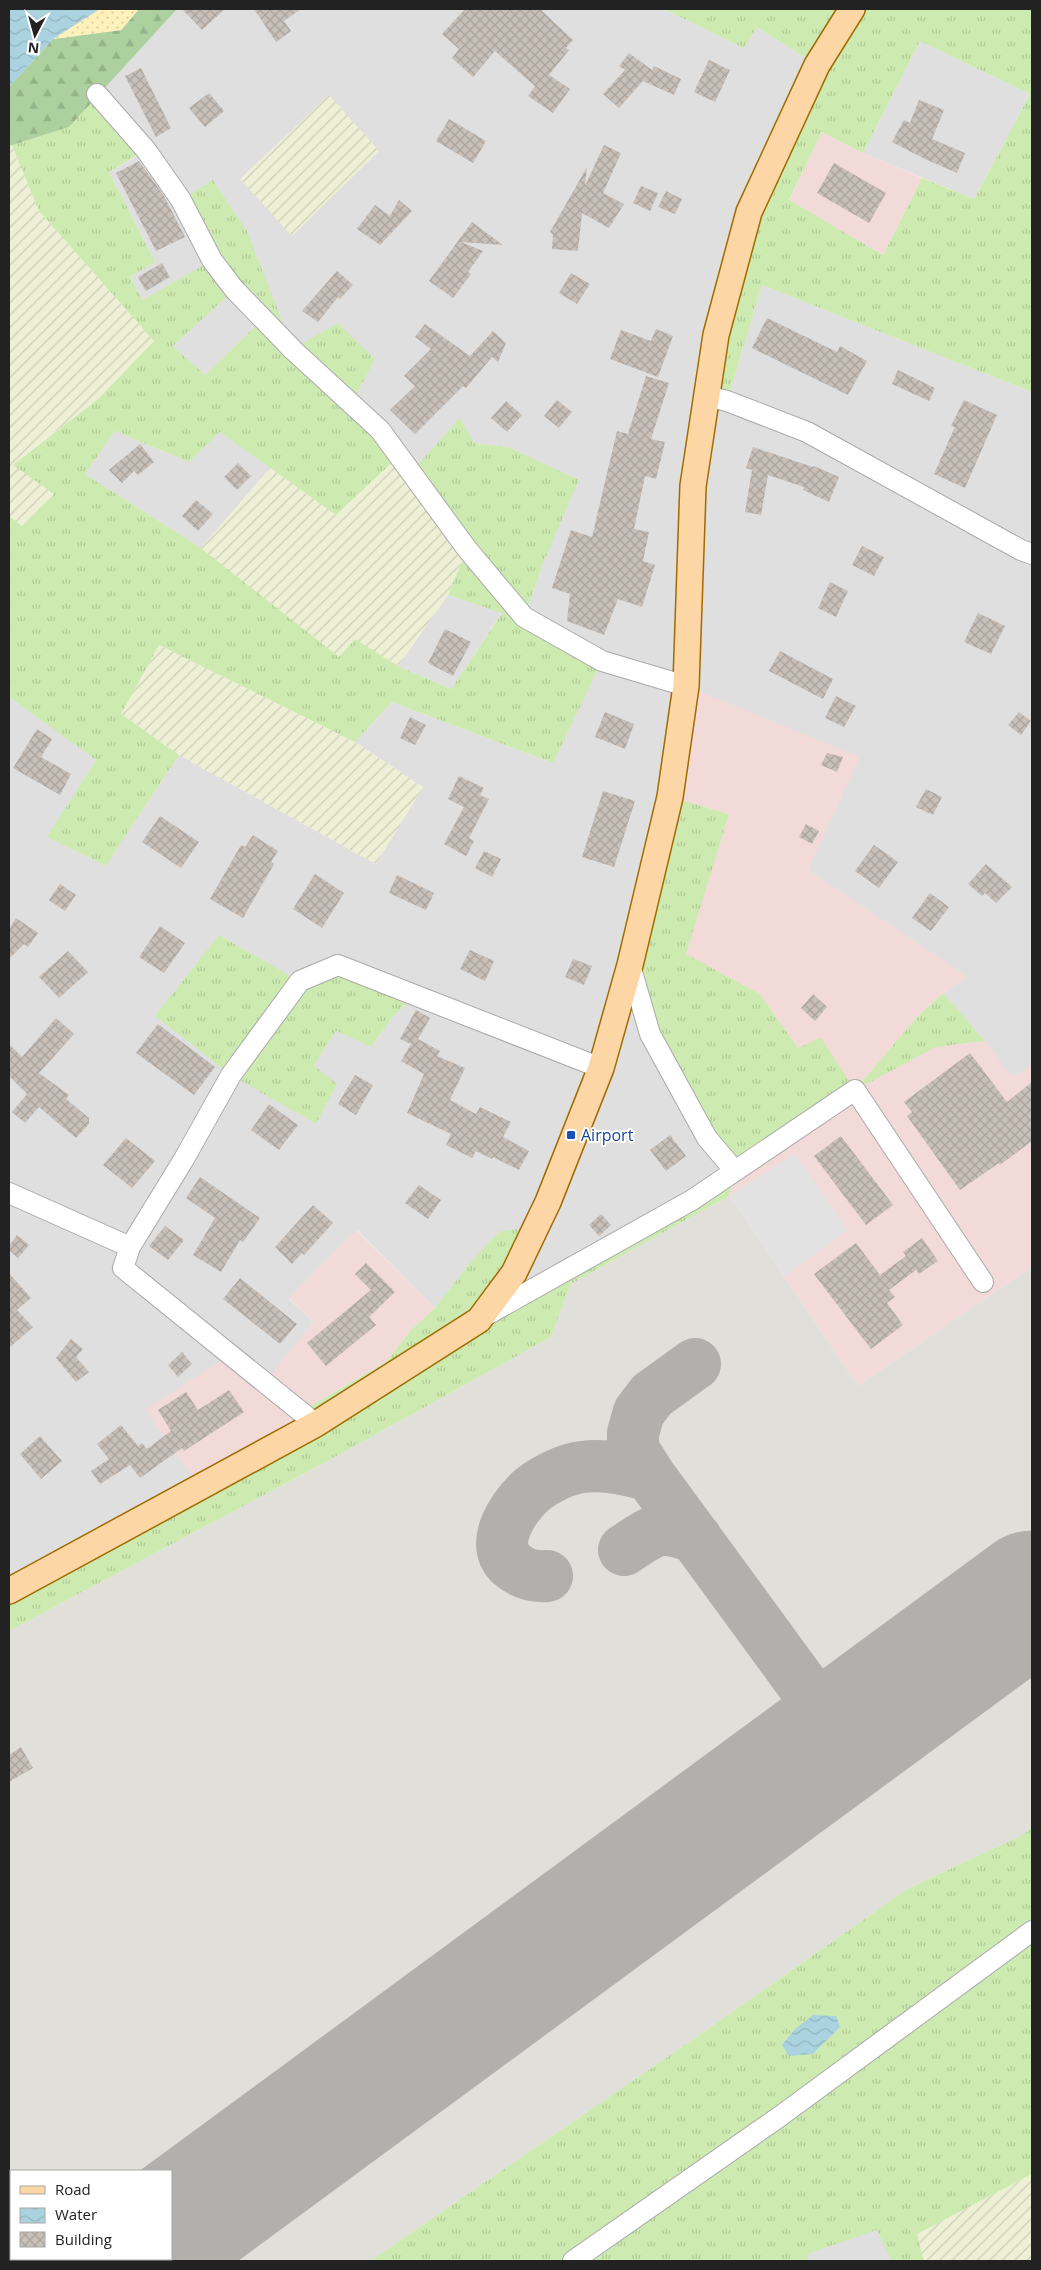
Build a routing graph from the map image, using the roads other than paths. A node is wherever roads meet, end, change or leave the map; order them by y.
1 (852, 9) edge
2 (97, 94) dead end
3 (706, 396) junction
4 (1032, 554) edge
5 (686, 686) junction
6 (630, 966) junction
7 (601, 1068) junction
8 (735, 1171) junction
9 (9, 1193) edge
10 (130, 1247) junction
11 (983, 1282) dead end
12 (479, 1320) junction
13 (316, 1424) junction
14 (9, 1591) edge
15 (1032, 1931) edge
16 (573, 2261) edge

1 - 3 main road
2 - 5 street
3 - 4 street
3 - 5 main road
5 - 6 main road
6 - 7 main road
6 - 8 street
7 - 10 street
7 - 12 main road
8 - 11 street
8 - 12 street
9 - 10 street
10 - 13 street
12 - 13 main road
13 - 14 main road
15 - 16 street

